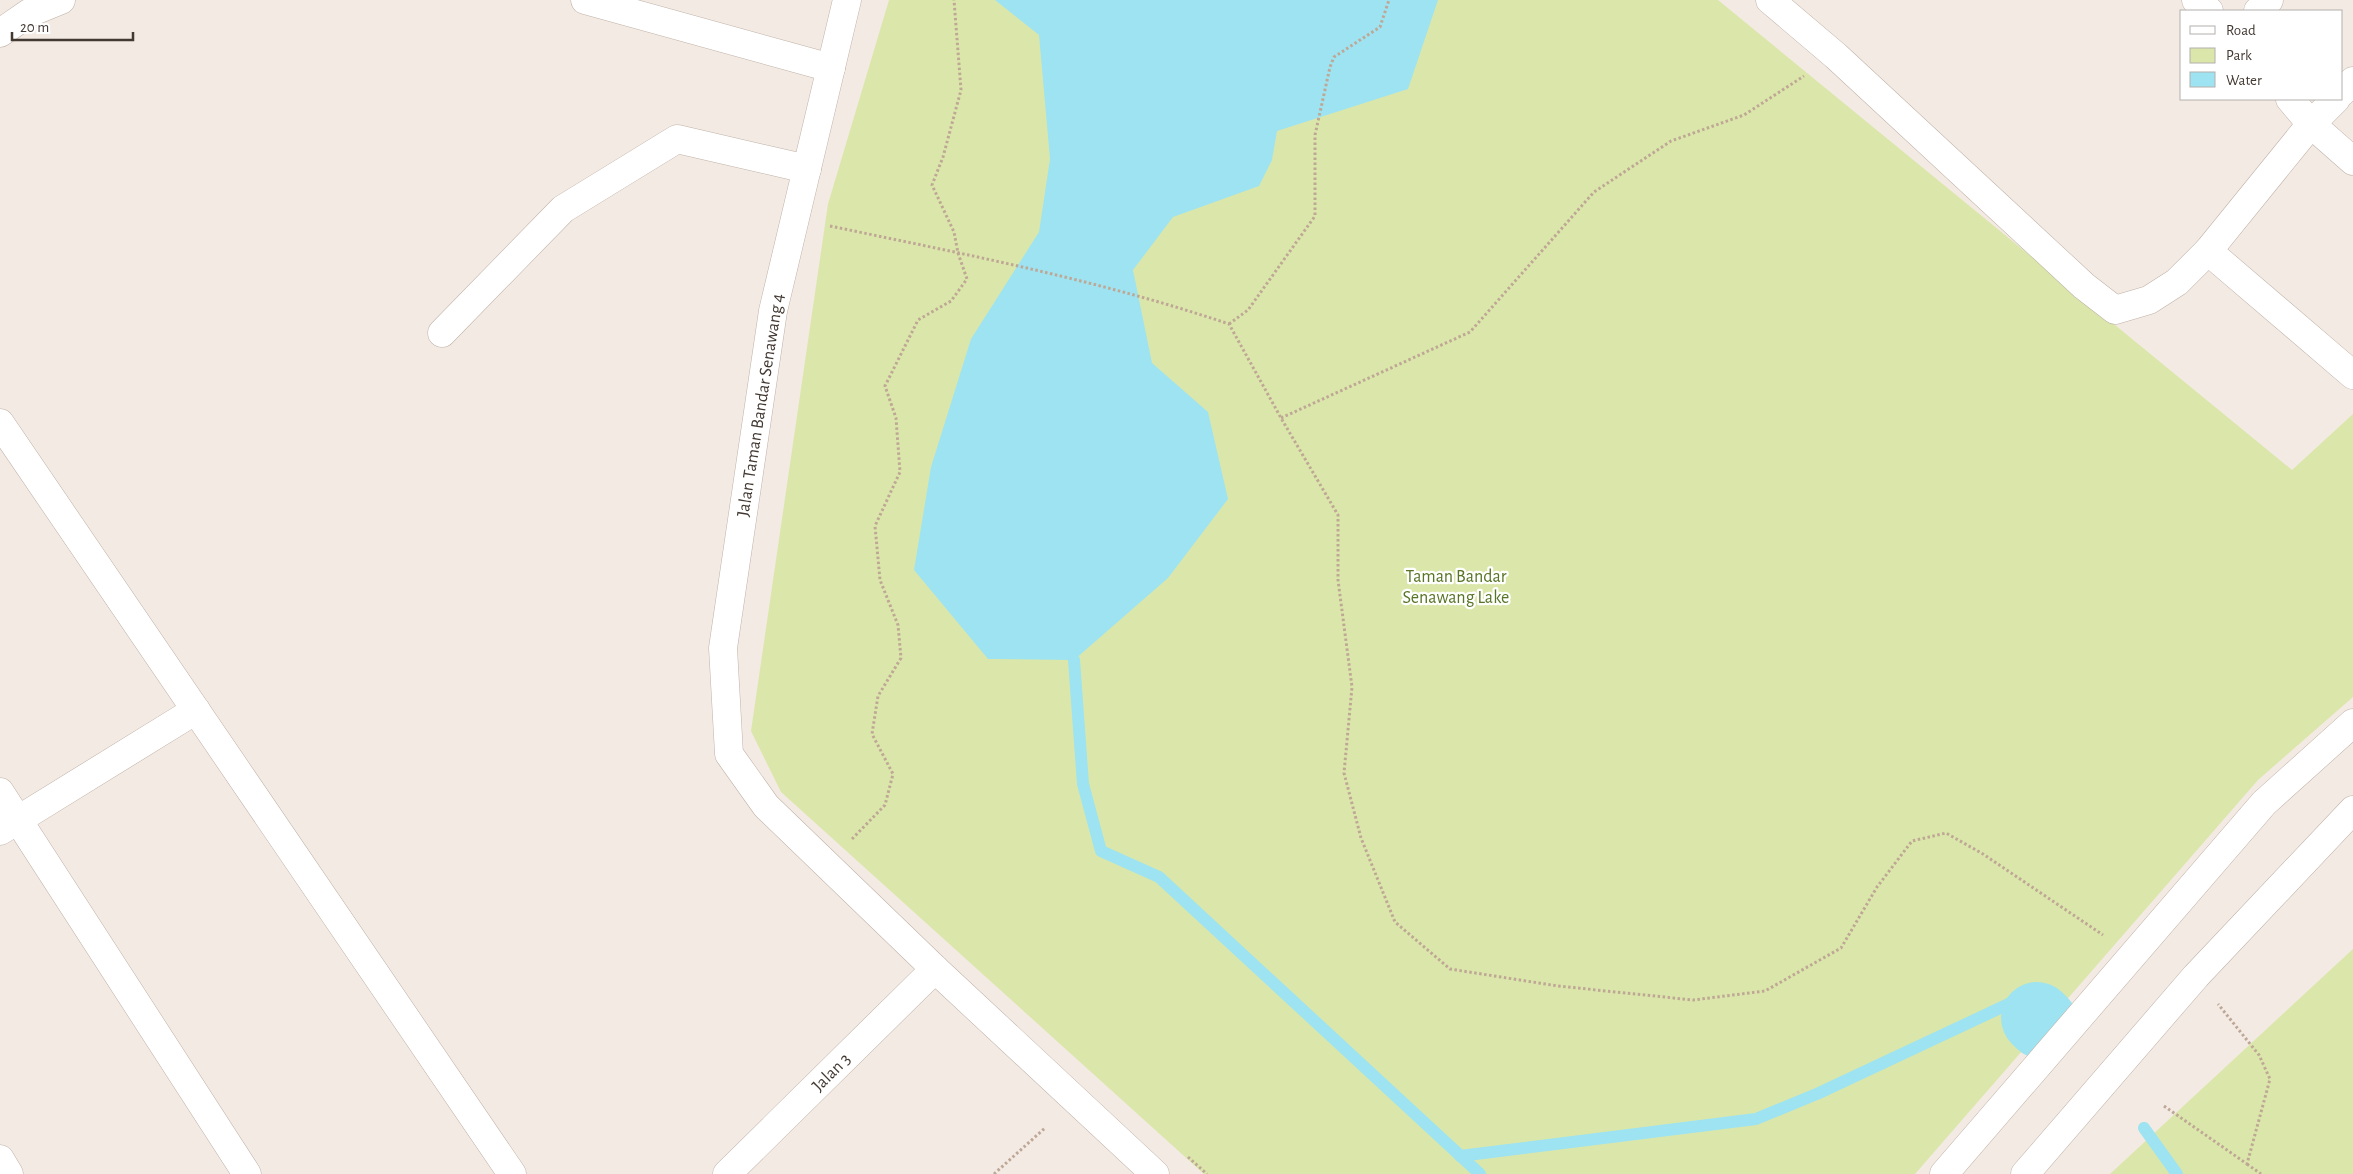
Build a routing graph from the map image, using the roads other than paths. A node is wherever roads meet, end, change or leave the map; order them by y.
1 (61, 0) edge
2 (585, 0) edge
3 (847, 0) edge
4 (1770, 0) edge
5 (2196, 0) edge
6 (2269, 0) edge
7 (2209, 10) edge
8 (2259, 10) edge
9 (0, 33) edge
10 (831, 68) junction
11 (2353, 81) edge
12 (2343, 91) edge
13 (2291, 100) edge
14 (2335, 100) edge
15 (2311, 124) junction
16 (2353, 161) edge
17 (807, 169) junction
18 (2208, 251) junction
19 (442, 333) dead end
20 (2353, 375) edge
21 (0, 423) edge
22 (196, 710) junction
23 (2353, 723) edge
24 (0, 792) edge
25 (2353, 810) edge
26 (9, 825) edge
27 (935, 969) junction
28 (0, 1159) edge
29 (9, 1174) edge
30 (247, 1174) edge
31 (512, 1174) edge
32 (727, 1174) edge
33 (1155, 1174) edge
34 (1944, 1174) edge
35 (2025, 1174) edge

1 - 9 street
2 - 10 street
3 - 10 street, Jalan Taman Bandar Senawang 4
4 - 18 street
5 - 7 street
6 - 8 street
10 - 17 street, Jalan Taman Bandar Senawang 4
11 - 12 street
13 - 15 street
14 - 15 street
15 - 16 street
15 - 18 street
17 - 19 street
17 - 27 street, Jalan Taman Bandar Senawang 4
18 - 20 street
21 - 22 street
22 - 26 street
22 - 31 street
23 - 34 street
24 - 26 street
25 - 35 street
26 - 30 street
27 - 32 street, Jalan 3
27 - 33 street, Jalan Taman Bandar Senawang 4
28 - 29 street

